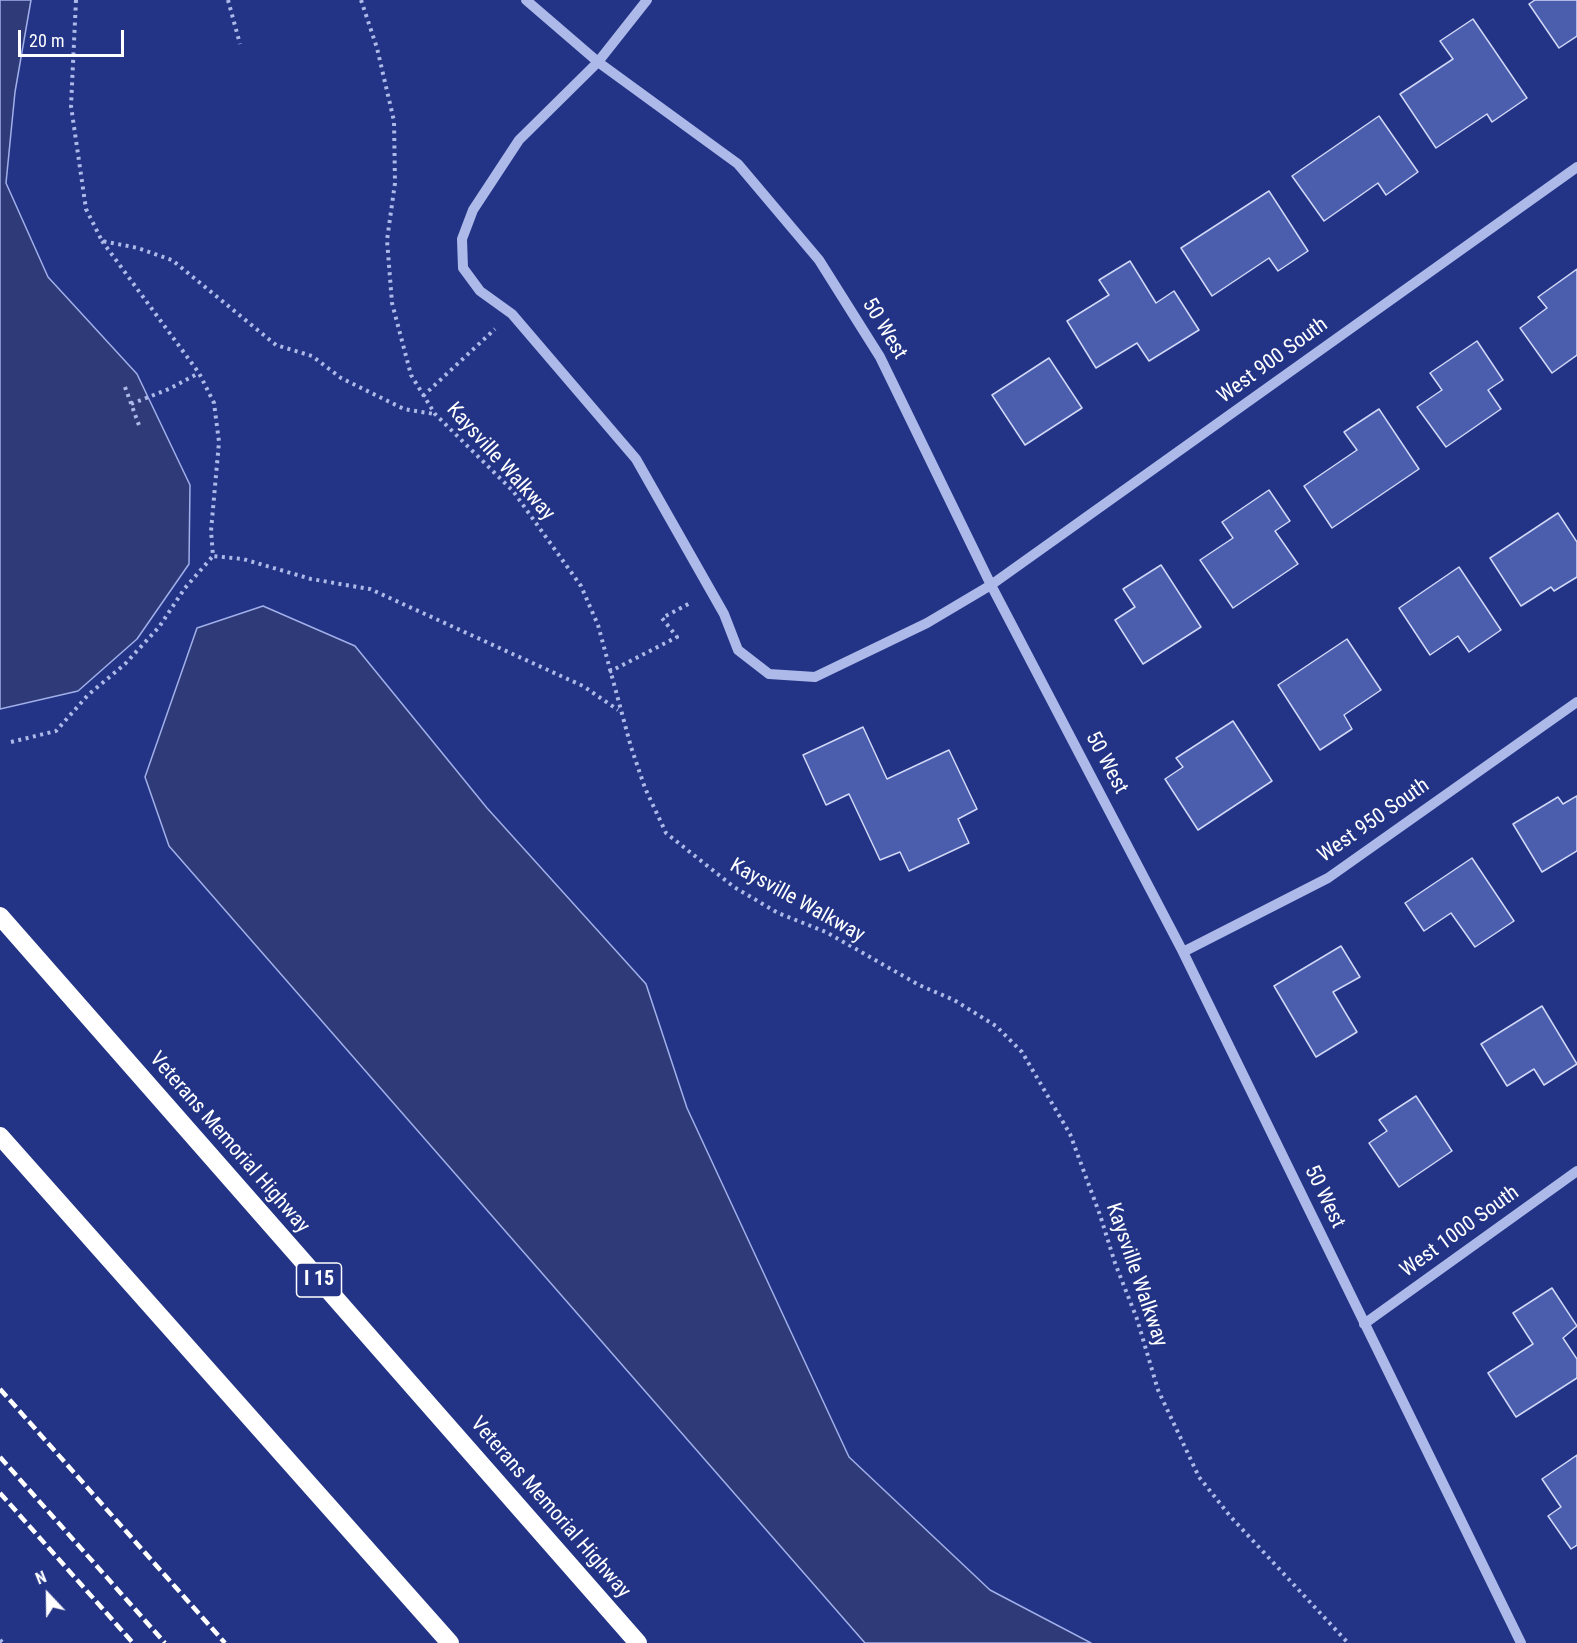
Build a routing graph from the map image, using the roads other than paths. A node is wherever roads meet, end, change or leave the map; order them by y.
1 (526, 0) edge
2 (647, 0) edge
3 (598, 63) junction
4 (1577, 167) edge
5 (991, 585) junction
6 (1577, 702) edge
7 (0, 916) edge
8 (1183, 952) junction
9 (0, 1136) edge
10 (1577, 1171) edge
11 (1364, 1324) junction
12 (450, 1643) edge
13 (638, 1643) edge
14 (1521, 1643) edge

1 - 3 street, 50 West
2 - 3 street, West 900 South
3 - 5 street, 50 West
3 - 5 street, West 900 South
4 - 5 street, West 900 South
5 - 8 street, 50 West
6 - 8 street, West 950 South
7 - 13 highway, Veterans Memorial Highway / I 15
8 - 11 street, 50 West
9 - 12 highway
10 - 11 street, West 1000 South
11 - 14 street, 50 West

